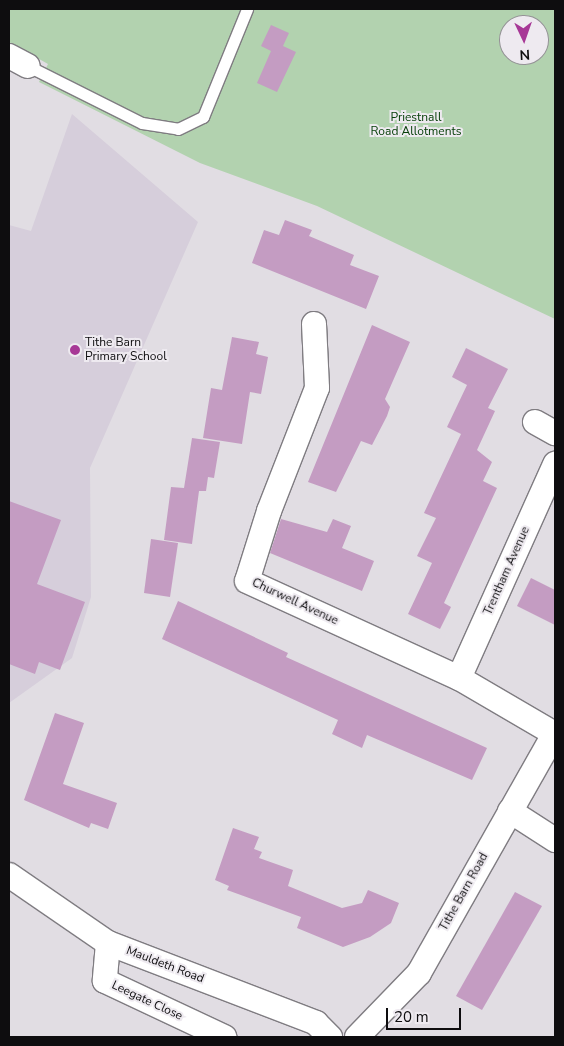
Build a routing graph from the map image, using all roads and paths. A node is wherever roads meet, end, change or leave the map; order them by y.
1 (247, 9) edge
2 (18, 61) edge
3 (314, 324) dead end
4 (534, 422) dead end
5 (555, 433) edge
6 (555, 464) edge
7 (459, 678) junction
8 (555, 734) edge
9 (510, 811) junction
10 (555, 840) edge
11 (9, 876) edge
12 (108, 943) junction
13 (224, 1037) edge
14 (330, 1037) edge
15 (357, 1037) edge

1 - 2 lane
3 - 7 street, Churwell Avenue
4 - 5 street
6 - 7 street, Trentham Avenue
7 - 8 street, Churwell Avenue
8 - 9 street, Tithe Barn Road
9 - 10 street
9 - 15 street, Tithe Barn Road
11 - 12 street, Mauldeth Road
12 - 13 street, Leegate Close
12 - 14 street, Mauldeth Road

